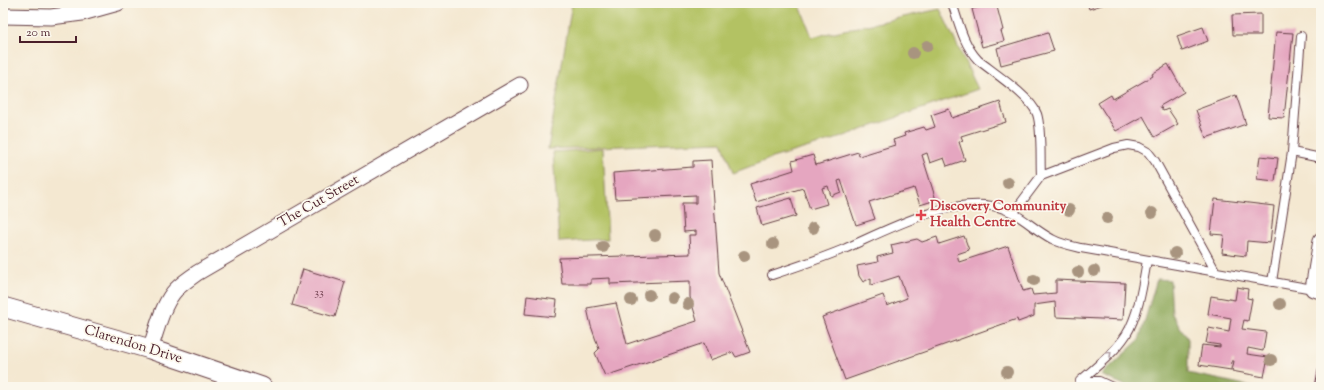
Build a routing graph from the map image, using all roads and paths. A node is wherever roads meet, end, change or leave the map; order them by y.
1 (118, 3) edge
2 (952, 3) edge
3 (3, 16) edge
4 (1301, 36) dead end
5 (520, 85) dead end
6 (1292, 152) junction
7 (1321, 158) edge
8 (1041, 176) junction
9 (1014, 212) junction
10 (1321, 240) edge
11 (1147, 260) junction
12 (1216, 272) junction
13 (772, 275) dead end
14 (1272, 282) junction
15 (1317, 290) edge
16 (3, 307) edge
17 (150, 348) junction
18 (236, 383) edge
19 (262, 387) edge
20 (1112, 387) edge

1 - 3 street
2 - 8 lane
4 - 6 lane
5 - 17 street, The Cut Street
6 - 7 lane
6 - 14 lane
8 - 9 lane
8 - 12 lane
9 - 11 lane
9 - 13 lane
10 - 15 street
11 - 12 lane
20 -> 11 lane
12 - 14 lane
14 - 15 lane
16 - 17 street, Clarendon Drive
17 - 18 street, Clarendon Drive
18 - 19 street, Clarendon Drive

